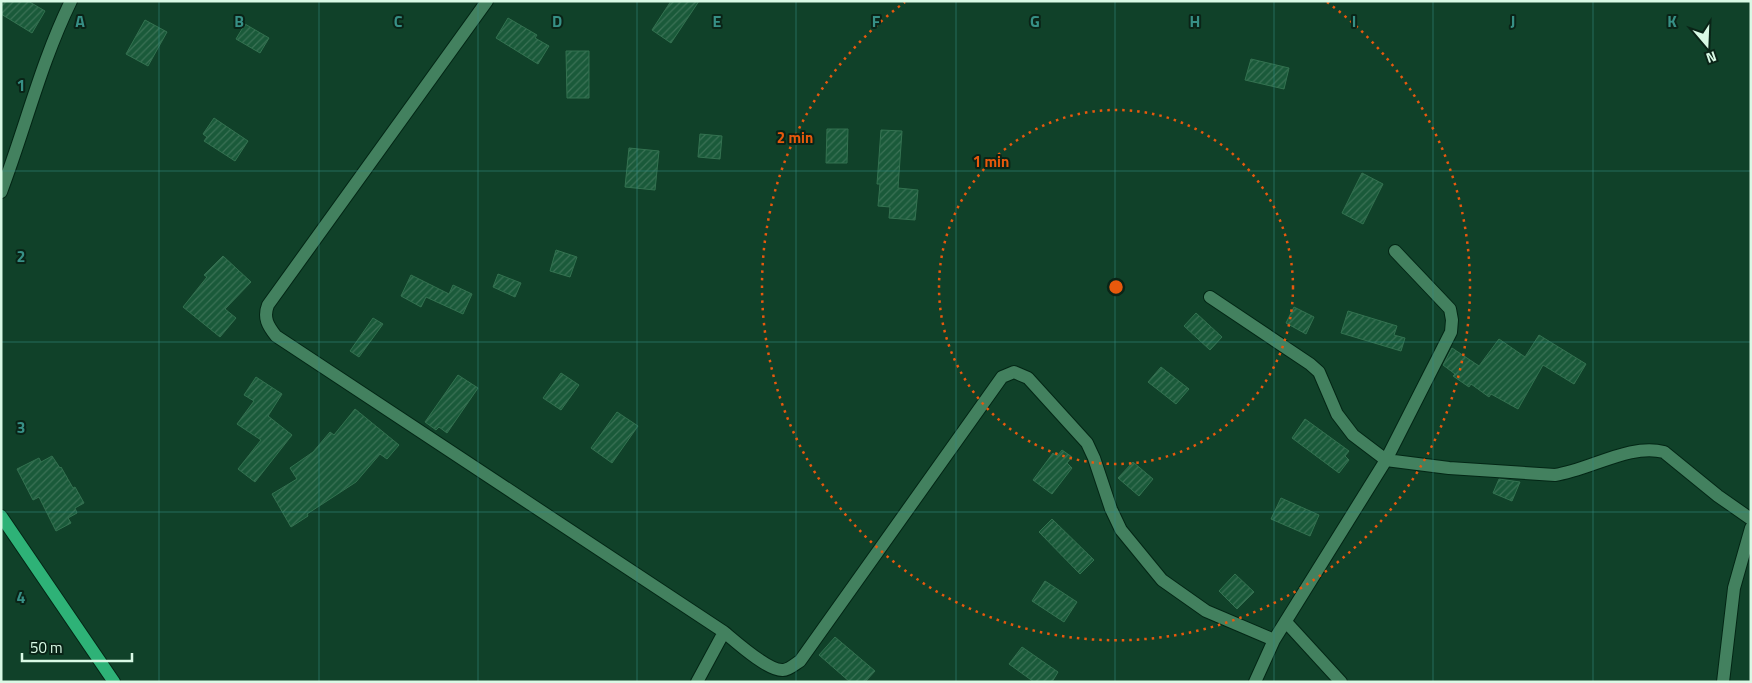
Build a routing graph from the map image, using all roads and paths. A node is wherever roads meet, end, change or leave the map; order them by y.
1 (70, 1) edge
2 (487, 1) edge
3 (1, 192) edge
4 (1395, 251) dead end
5 (1210, 298) dead end
6 (1386, 460) junction
7 (1, 516) edge
8 (1751, 519) edge
9 (1751, 528) edge
10 (1286, 622) junction
11 (724, 632) junction
12 (1274, 640) junction
13 (114, 682) edge
14 (697, 682) edge
15 (1255, 682) edge
16 (1341, 682) edge
17 (1723, 682) edge

1 - 3 street
2 - 11 street
4 - 6 street
5 - 6 street
6 - 8 street
6 - 10 street
7 - 13 main road
9 - 17 street
10 - 12 street
10 - 16 street
11 - 12 street
11 - 14 street
12 - 15 street

